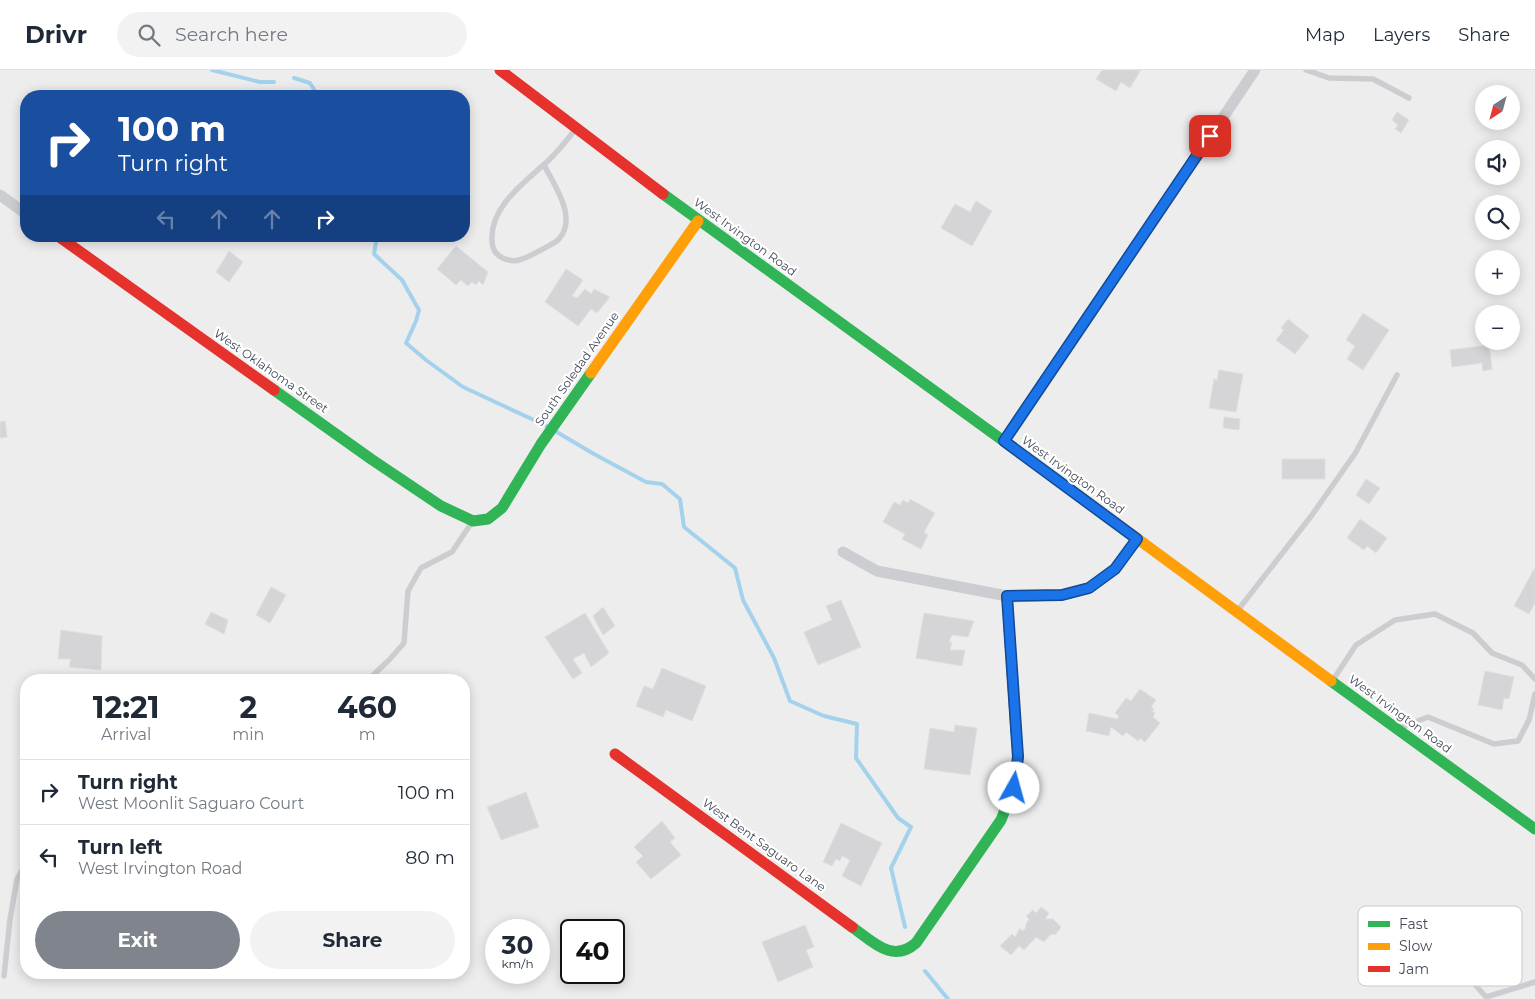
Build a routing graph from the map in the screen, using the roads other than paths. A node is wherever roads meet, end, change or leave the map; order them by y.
1 (500, 70) edge
2 (1255, 70) edge
3 (1306, 70) edge
4 (1409, 98) dead end
5 (577, 128) junction
6 (544, 165) junction
7 (0, 195) edge
8 (20, 210) edge
9 (698, 221) junction
10 (66, 242) edge
11 (1397, 375) dead end
12 (1004, 441) junction
13 (473, 521) junction
14 (1137, 539) junction
15 (843, 552) dead end
16 (1007, 596) junction
17 (1236, 612) junction
18 (374, 674) edge
19 (1535, 679) edge
20 (1332, 682) junction
21 (1535, 694) edge
22 (1398, 729) junction
23 (615, 754) dead end
24 (1535, 829) edge
25 (20, 875) edge
26 (4, 976) dead end
27 (1535, 982) edge
28 (1476, 986) edge
29 (1485, 998) edge

1 - 5 street, West Irvington Road
2 - 12 street
3 - 4 lane
5 - 6 lane
5 - 9 street, West Irvington Road
6 - 6 lane
7 - 8 street
9 - 12 street, West Irvington Road
9 - 13 street, South Soledad Avenue
10 - 13 street, West Oklahoma Street
11 - 17 lane
12 - 14 street, West Irvington Road
13 - 18 lane
14 - 16 street
14 - 17 street, West Irvington Road
15 - 16 street
16 - 23 street, West Bent Saguaro Lane
17 - 20 street, West Irvington Road
19 - 20 lane
20 - 22 street, West Irvington Road
21 - 22 lane
22 - 24 street, West Irvington Road
25 - 26 lane
27 - 29 lane
28 - 29 lane

